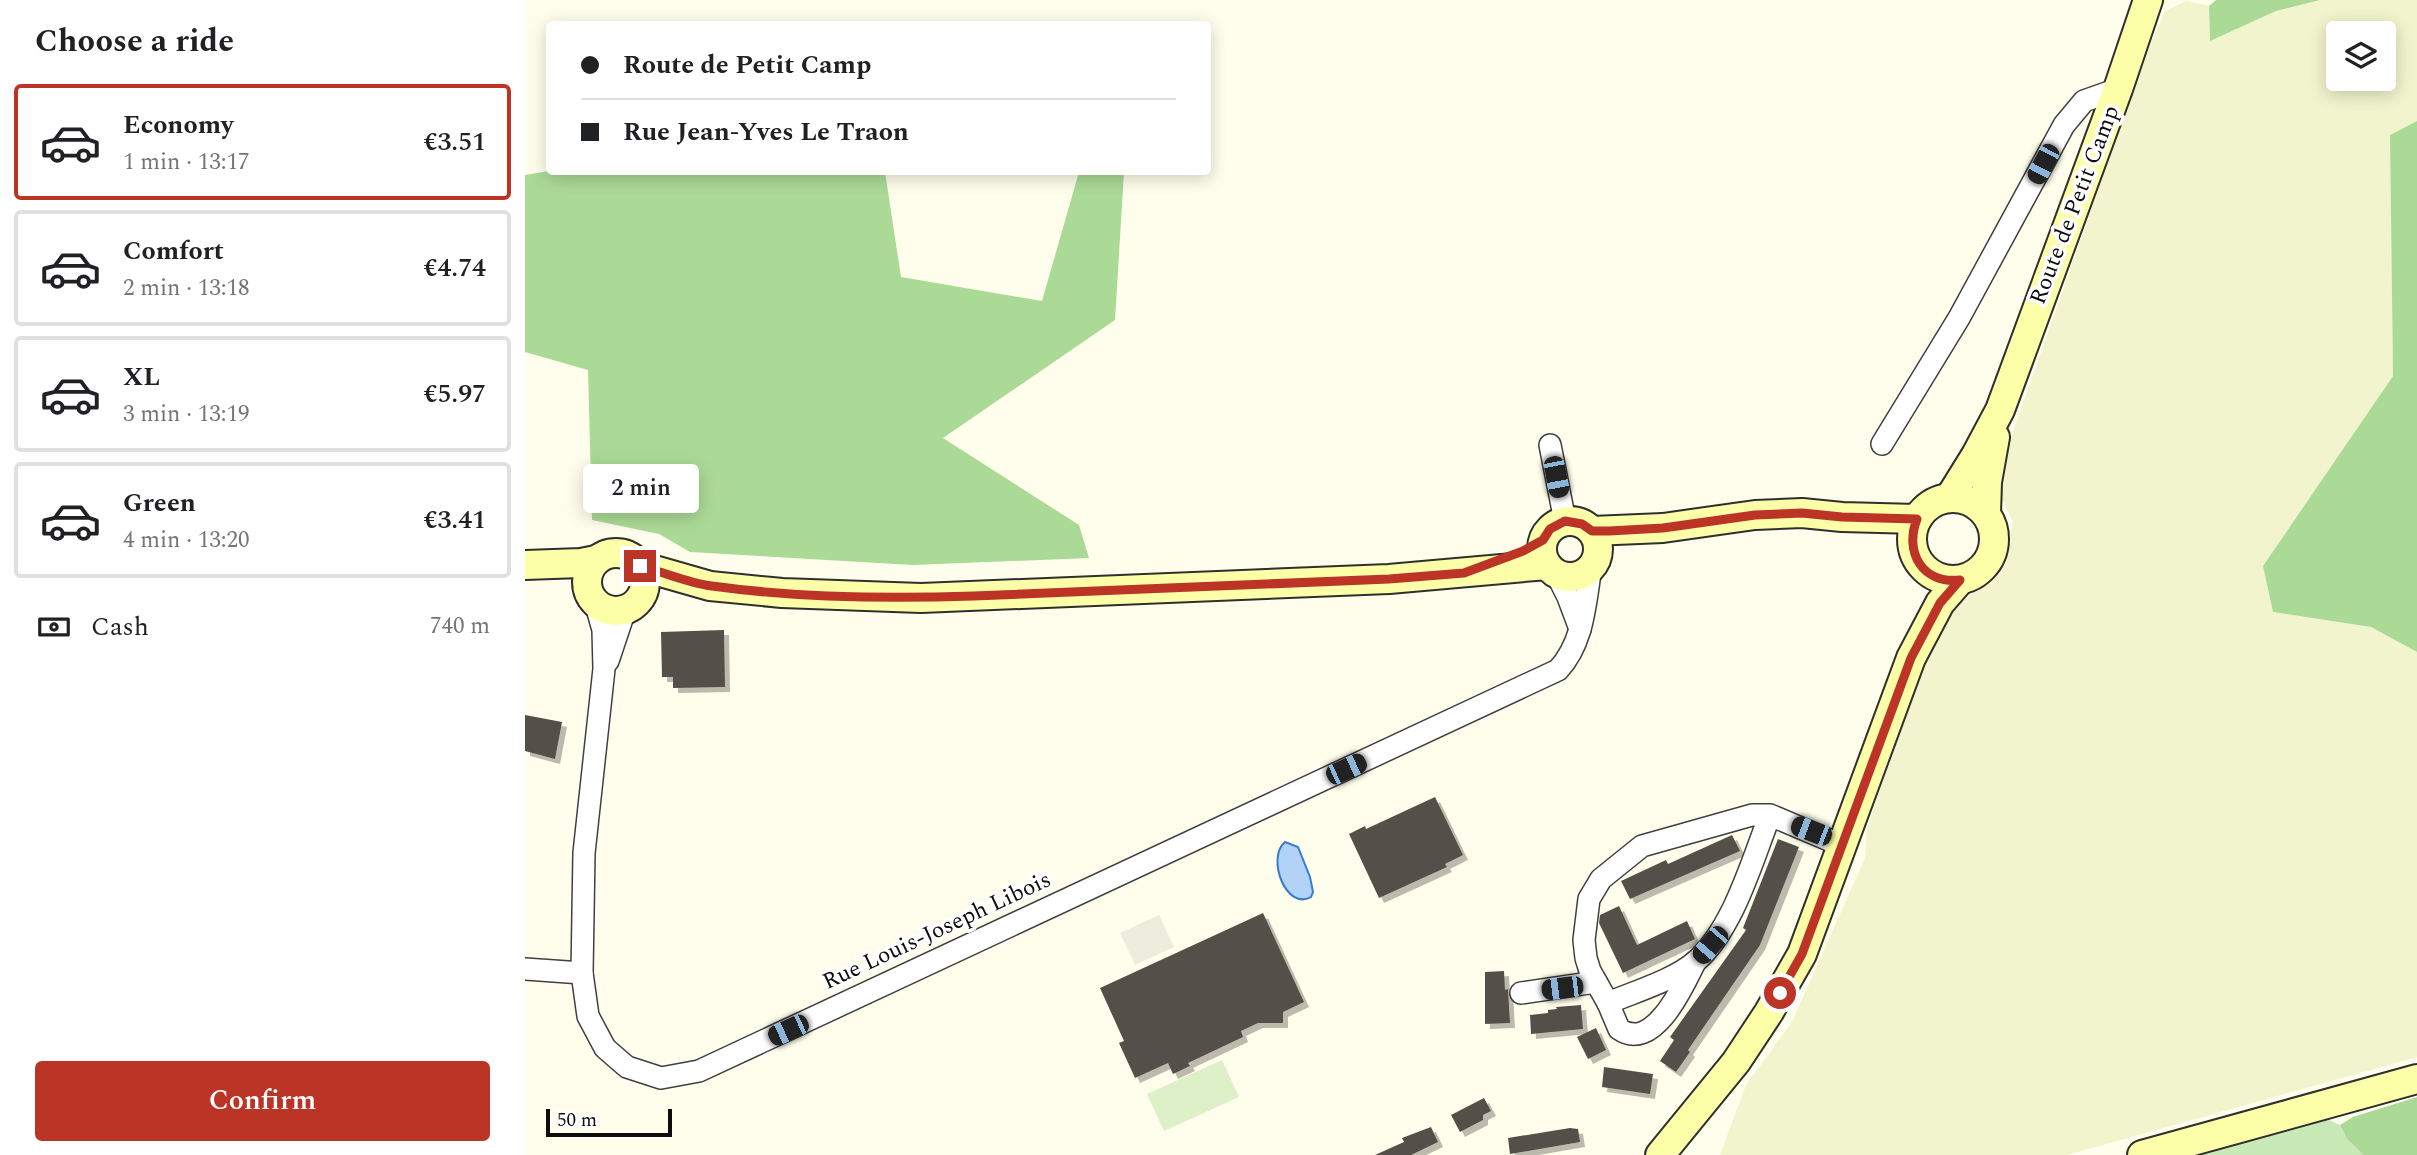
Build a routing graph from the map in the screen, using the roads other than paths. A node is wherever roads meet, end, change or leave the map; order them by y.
1 (2148, 0) edge
2 (2118, 89) junction
3 (2000, 410) junction
4 (1550, 444) dead end
5 (1882, 444) dead end
6 (1950, 497) junction
7 (1986, 514) junction
8 (1842, 517) junction
9 (1917, 519) junction
10 (1565, 521) junction
11 (1593, 551) junction
12 (1548, 559) junction
13 (1919, 559) junction
14 (596, 560) junction
15 (640, 566) junction
16 (530, 571) edge
17 (1960, 580) junction
18 (709, 586) junction
19 (592, 597) junction
20 (634, 602) junction
21 (1580, 629) junction
22 (1911, 658) junction
23 (604, 670) junction
24 (1770, 815) junction
25 (1843, 846) junction
26 (1695, 962) junction
27 (525, 969) edge
28 (582, 973) junction
29 (1596, 982) junction
30 (1521, 993) dead end
31 (1608, 1003) junction
32 (2417, 1079) edge
33 (1661, 1153) edge
34 (2142, 1155) edge

1 - 2 main road, Route de Petit Camp
2 - 3 main road, Route de Petit Camp
2 - 5 street
3 - 6 main road, Route de Petit Camp
3 - 7 main road, Route de Petit Camp
4 - 10 street
6 - 7 main road
6 - 9 main road
7 - 17 main road
8 - 9 main road
8 - 11 main road
8 - 13 main road
9 - 13 main road
10 - 11 main road
10 - 12 main road
11 - 12 main road
11 - 21 street, Rue Louis-Joseph Libois
12 - 18 main road
12 - 21 street
13 - 17 main road
13 - 22 main road
14 - 15 main road
14 - 16 main road
14 - 19 main road
15 - 18 main road
15 - 20 main road
16 - 19 main road
17 - 22 main road
18 - 20 main road
19 - 20 main road
19 - 23 street, Rue Louis-Joseph Libois
20 - 23 street, Rue Louis-Joseph Libois
21 - 28 street, Rue Louis-Joseph Libois
22 - 25 main road
23 - 28 street, Rue Louis-Joseph Libois
24 - 25 street
24 - 26 street
24 - 29 street
25 - 33 main road
26 - 31 street
26 - 31 street
27 - 28 street
29 - 30 street
29 - 31 street
32 - 34 main road

